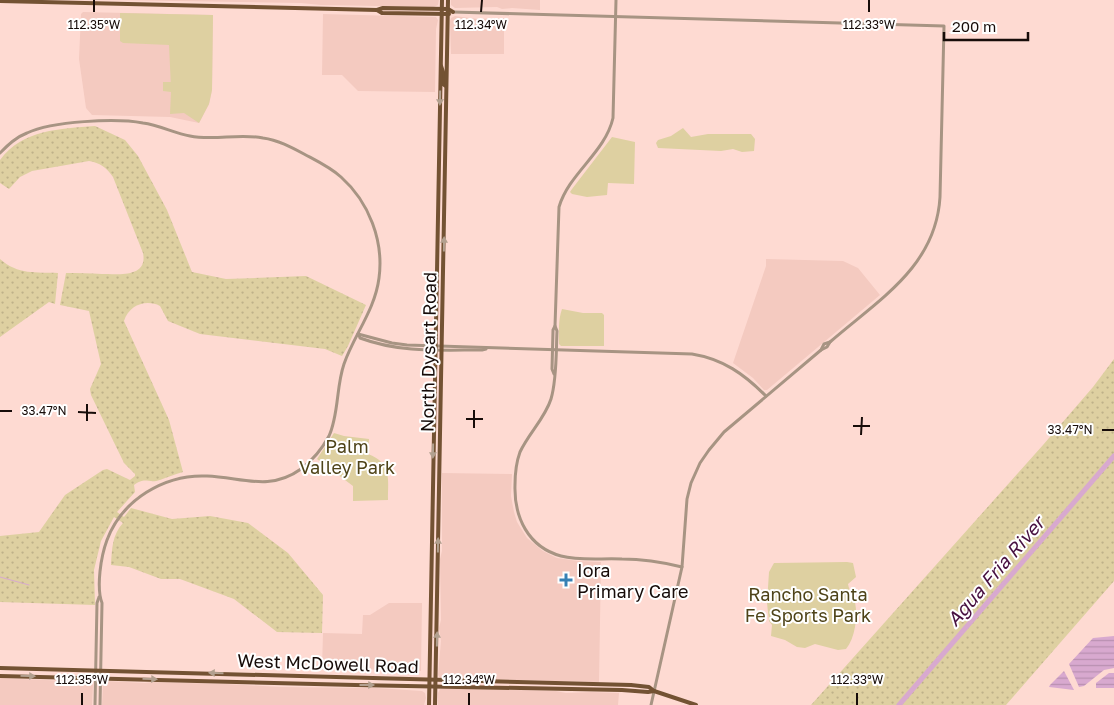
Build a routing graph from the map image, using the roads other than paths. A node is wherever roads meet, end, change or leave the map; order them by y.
1 (442, 0) edge
2 (448, 0) edge
3 (616, 0) edge
4 (0, 1) edge
5 (441, 12) junction
6 (448, 12) junction
7 (453, 12) joint
8 (616, 16) junction
9 (440, 64) junction
10 (446, 86) junction
11 (0, 154) edge
12 (358, 334) junction
13 (435, 348) junction
14 (442, 348) junction
15 (555, 350) junction
16 (766, 396) junction
17 (682, 567) junction
18 (0, 668) edge
19 (98, 670) junction
20 (265, 675) junction
21 (0, 676) edge
22 (95, 678) junction
23 (101, 678) junction
24 (429, 680) junction
25 (436, 681) junction
26 (264, 683) junction
27 (492, 684) junction
28 (429, 686) junction
29 (436, 686) junction
30 (654, 691) junction
31 (95, 705) edge
32 (100, 705) edge
33 (428, 705) edge
34 (435, 705) edge
35 (651, 705) edge
36 (696, 705) edge

1 - 5 main road, North Dysart Road
2 - 6 main road, North Dysart Road
3 - 8 street
4 - 5 main road
5 - 6 main road
5 - 9 main road, North Dysart Road
6 - 7 main road
6 - 10 main road, North Dysart Road
7 - 8 street
8 - 15 street
8 - 16 street
9 - 10 main road
9 -> 13 main road, North Dysart Road
14 -> 10 main road, North Dysart Road
11 - 12 street
12 - 13 street
12 - 19 street
13 - 14 street
13 -> 24 main road, North Dysart Road
14 - 15 street
25 -> 14 main road, North Dysart Road
15 - 16 street
15 - 17 street
16 - 17 street
17 - 30 street
18 - 19 main road, West McDowell Road
20 -> 19 main road, West McDowell Road
19 - 22 street
19 - 23 street
20 - 24 main road, West McDowell Road
20 - 26 main road
21 -> 22 main road, West McDowell Road
22 - 23 main road, West McDowell Road
22 - 31 street
23 -> 26 main road, West McDowell Road
23 - 32 street
24 - 25 main road, West McDowell Road
24 - 28 main road, North Dysart Road
25 - 27 main road, West McDowell Road
25 - 29 main road, North Dysart Road
26 -> 28 main road, West McDowell Road
27 - 29 main road, West McDowell Road
27 - 30 main road, West McDowell Road
28 - 29 main road, West McDowell Road
28 - 33 main road, North Dysart Road
29 - 34 main road, North Dysart Road
30 - 35 street
30 - 36 main road, West McDowell Road

